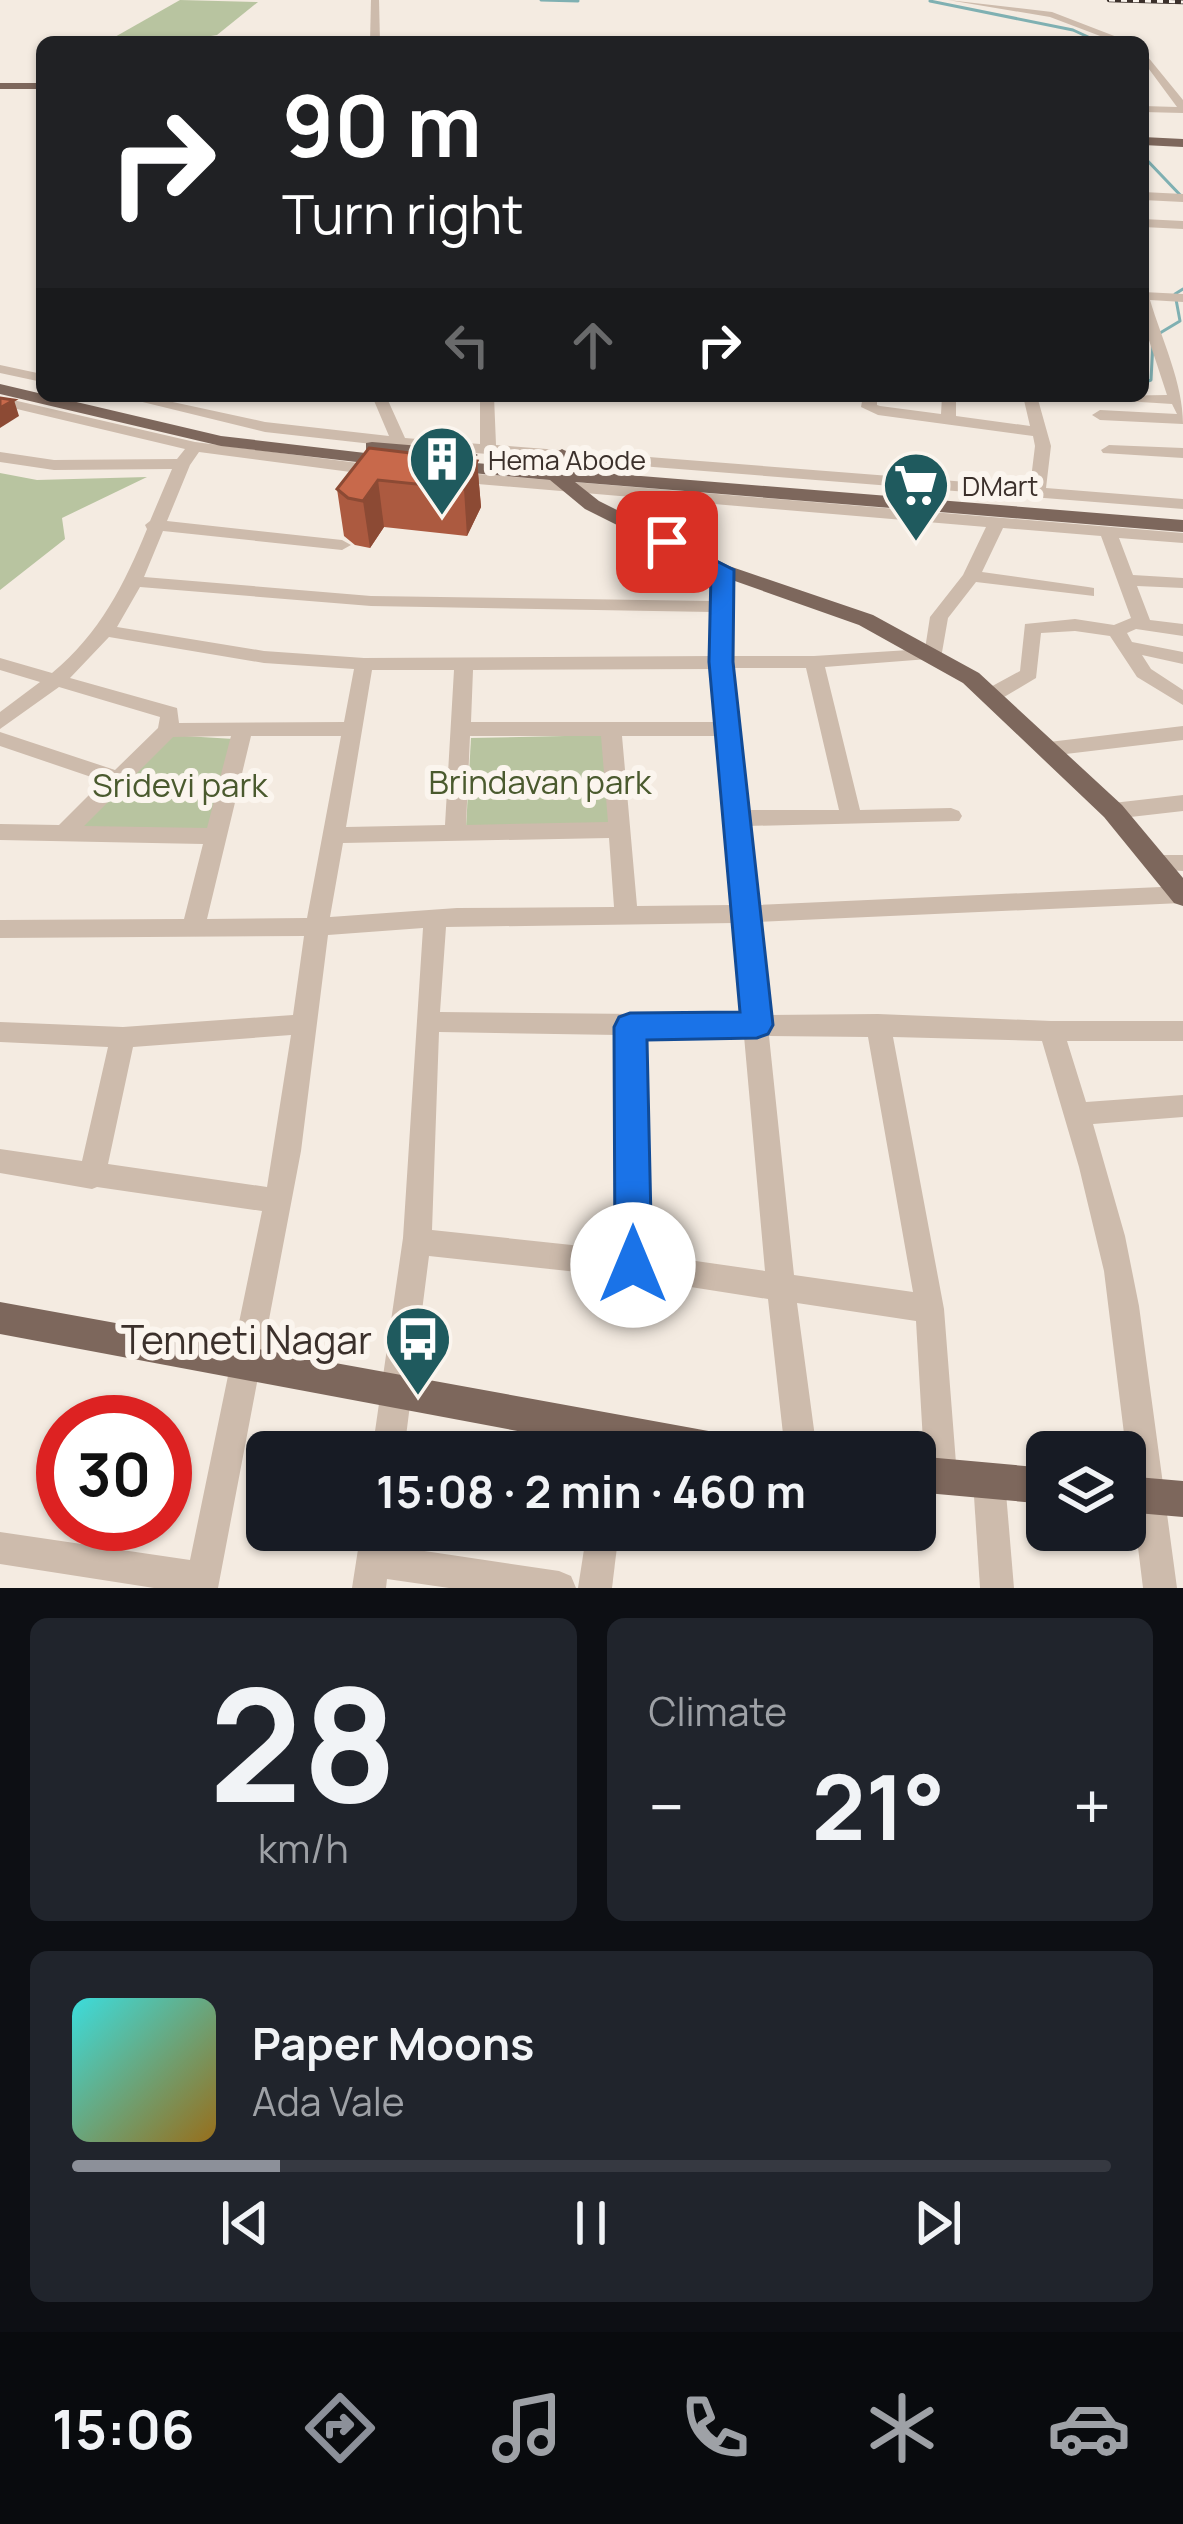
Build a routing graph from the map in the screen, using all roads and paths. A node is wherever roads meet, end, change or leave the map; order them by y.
1 (375, 0) edge
2 (952, 0) edge
3 (376, 36) edge
4 (1108, 36) edge
5 (1149, 62) edge
6 (0, 82) edge
7 (36, 82) edge
8 (1183, 108) edge
9 (1149, 109) edge
10 (1149, 141) edge
11 (1183, 143) edge
12 (1149, 223) edge
13 (1183, 225) edge
14 (1149, 318) edge
15 (0, 373) edge
16 (36, 381) edge
17 (0, 389) edge
18 (36, 398) edge
19 (0, 400) edge
20 (53, 402) edge
21 (109, 402) edge
22 (152, 402) edge
23 (382, 402) edge
24 (487, 402) edge
25 (871, 402) edge
26 (949, 402) edge
27 (1032, 402) edge
28 (1148, 402) edge
29 (1181, 407) edge
30 (1100, 415) dead end
31 (948, 421) junction
32 (1039, 432) junction
33 (399, 442) junction
34 (195, 447) junction
35 (488, 448) junction
36 (1109, 450) dead end
37 (1183, 453) edge
38 (0, 457) edge
39 (182, 464) junction
40 (560, 469) junction
41 (400, 472) edge
42 (427, 475) edge
43 (1038, 490) junction
44 (1183, 508) edge
45 (996, 524) junction
46 (153, 525) junction
47 (1183, 526) edge
48 (1108, 532) junction
49 (1183, 538) edge
50 (342, 545) dead end
51 (722, 570) junction
52 (970, 576) junction
53 (1125, 580) junction
54 (133, 581) junction
55 (1183, 583) edge
56 (1088, 592) dead end
57 (722, 608) junction
58 (1138, 624) junction
59 (1183, 630) edge
60 (105, 631) junction
61 (1121, 639) junction
62 (934, 654) junction
63 (1183, 658) edge
64 (721, 662) junction
65 (814, 662) junction
66 (464, 663) junction
67 (0, 664) edge
68 (364, 664) junction
69 (58, 677) junction
70 (992, 695) junction
71 (1183, 699) edge
72 (0, 722) edge
73 (353, 729) junction
74 (611, 729) junction
75 (728, 729) junction
76 (168, 730) junction
77 (462, 730) junction
78 (242, 731) junction
79 (1183, 733) edge
80 (0, 739) edge
81 (1049, 749) junction
82 (119, 779) junction
83 (1183, 803) edge
84 (1113, 812) junction
85 (951, 816) dead end
86 (737, 818) junction
87 (851, 818) junction
88 (620, 830) junction
89 (0, 832) edge
90 (65, 832) junction
91 (455, 833) junction
92 (334, 835) junction
93 (217, 836) junction
94 (1183, 862) edge
95 (1158, 863) junction
96 (1182, 895) edge
97 (748, 914) junction
98 (626, 916) junction
99 (435, 918) junction
100 (317, 927) junction
101 (193, 928) junction
102 (0, 929) edge
103 (427, 1022) junction
104 (304, 1024) junction
105 (878, 1024) junction
106 (757, 1025) junction
107 (630, 1027) junction
108 (1052, 1031) junction
109 (1183, 1031) edge
110 (0, 1032) edge
111 (124, 1037) junction
112 (1183, 1106) edge
113 (1076, 1114) junction
114 (0, 1161) edge
115 (92, 1177) junction
116 (278, 1201) junction
117 (419, 1242) junction
118 (633, 1265) junction
119 (781, 1289) junction
120 (930, 1309) junction
121 (0, 1318) edge
122 (244, 1363) junction
123 (399, 1392) junction
124 (392, 1431) edge
125 (568, 1431) edge
126 (798, 1431) edge
127 (929, 1431) edge
128 (1131, 1431) edge
129 (936, 1476) edge
130 (989, 1480) junction
131 (1026, 1484) edge
132 (1146, 1496) edge
133 (1183, 1499) edge
134 (1146, 1538) edge
135 (0, 1548) edge
136 (600, 1551) edge
137 (373, 1559) edge
138 (202, 1584) edge
139 (559, 1588) edge
140 (595, 1588) edge
141 (997, 1588) edge
142 (1160, 1588) edge

1 - 3 street
2 - 4 street
5 - 8 street
6 - 7 main road
8 - 9 street
10 - 11 main road
12 - 13 street
14 - 29 street
15 - 16 main road
17 - 18 main road
19 - 34 street
20 - 40 main road
21 - 40 main road
22 - 33 street
23 - 33 street
24 - 35 street
25 - 31 street
26 - 31 street
27 - 32 street
28 - 29 street
29 - 30 street
31 - 32 street
32 - 43 street
33 - 35 street
34 - 39 street
34 - 41 street
35 - 40 street
36 - 37 street
38 - 39 street
39 - 46 street
40 - 42 street
40 - 43 street
40 - 44 main road
40 - 45 street
40 - 47 main road
40 - 51 main road
43 - 44 street
45 - 48 street
45 - 52 street
46 - 50 street
46 - 54 street
48 - 49 street
48 - 53 street
51 - 57 street
51 - 62 main road
52 - 56 street
52 - 62 street
53 - 55 street
53 - 58 street
54 - 57 street
54 - 60 street
57 - 64 street
58 - 59 street
58 - 61 street
60 - 68 street
60 - 69 street
61 - 63 street
61 - 70 street
61 - 71 street
62 - 65 street
62 - 70 main road
64 - 65 street
64 - 66 street
64 - 75 street
65 - 87 street
66 - 68 street
66 - 77 street
67 - 69 street
68 - 73 street
69 - 72 street
69 - 76 street
70 - 81 main road
73 - 78 street
73 - 92 street
74 - 75 street
74 - 77 street
74 - 88 street
75 - 86 street
76 - 78 street
76 - 82 street
77 - 91 street
78 - 93 street
79 - 81 street
80 - 82 street
81 - 84 main road
82 - 90 street
83 - 84 street
84 - 95 main road
85 - 87 street
86 - 87 street
86 - 97 street
88 - 91 street
88 - 98 street
89 - 90 street
90 - 93 street
91 - 92 street
92 - 100 street
93 - 101 street
94 - 95 street
95 - 96 main road
96 - 97 street
97 - 98 street
97 - 106 street
98 - 99 street
99 - 100 street
99 - 103 street
100 - 101 street
100 - 104 street
101 - 102 street
103 - 107 street
103 - 117 street
104 - 111 street
104 - 116 street
105 - 106 street
105 - 108 street
105 - 120 street
106 - 107 street
106 - 119 street
107 - 118 street
108 - 109 street
108 - 113 street
110 - 111 street
111 - 115 street
112 - 113 street
113 - 128 street
114 - 115 street
115 - 116 street
116 - 122 street
117 - 118 street
117 - 123 street
118 - 119 street
119 - 120 street
119 - 126 street
120 - 127 street
121 - 122 main road
122 - 123 main road
122 - 138 street
123 - 124 street
123 - 125 main road
129 - 130 main road
130 - 131 main road
130 - 141 street
132 - 133 main road
134 - 142 street
135 - 138 street
136 - 140 street
137 - 139 street

